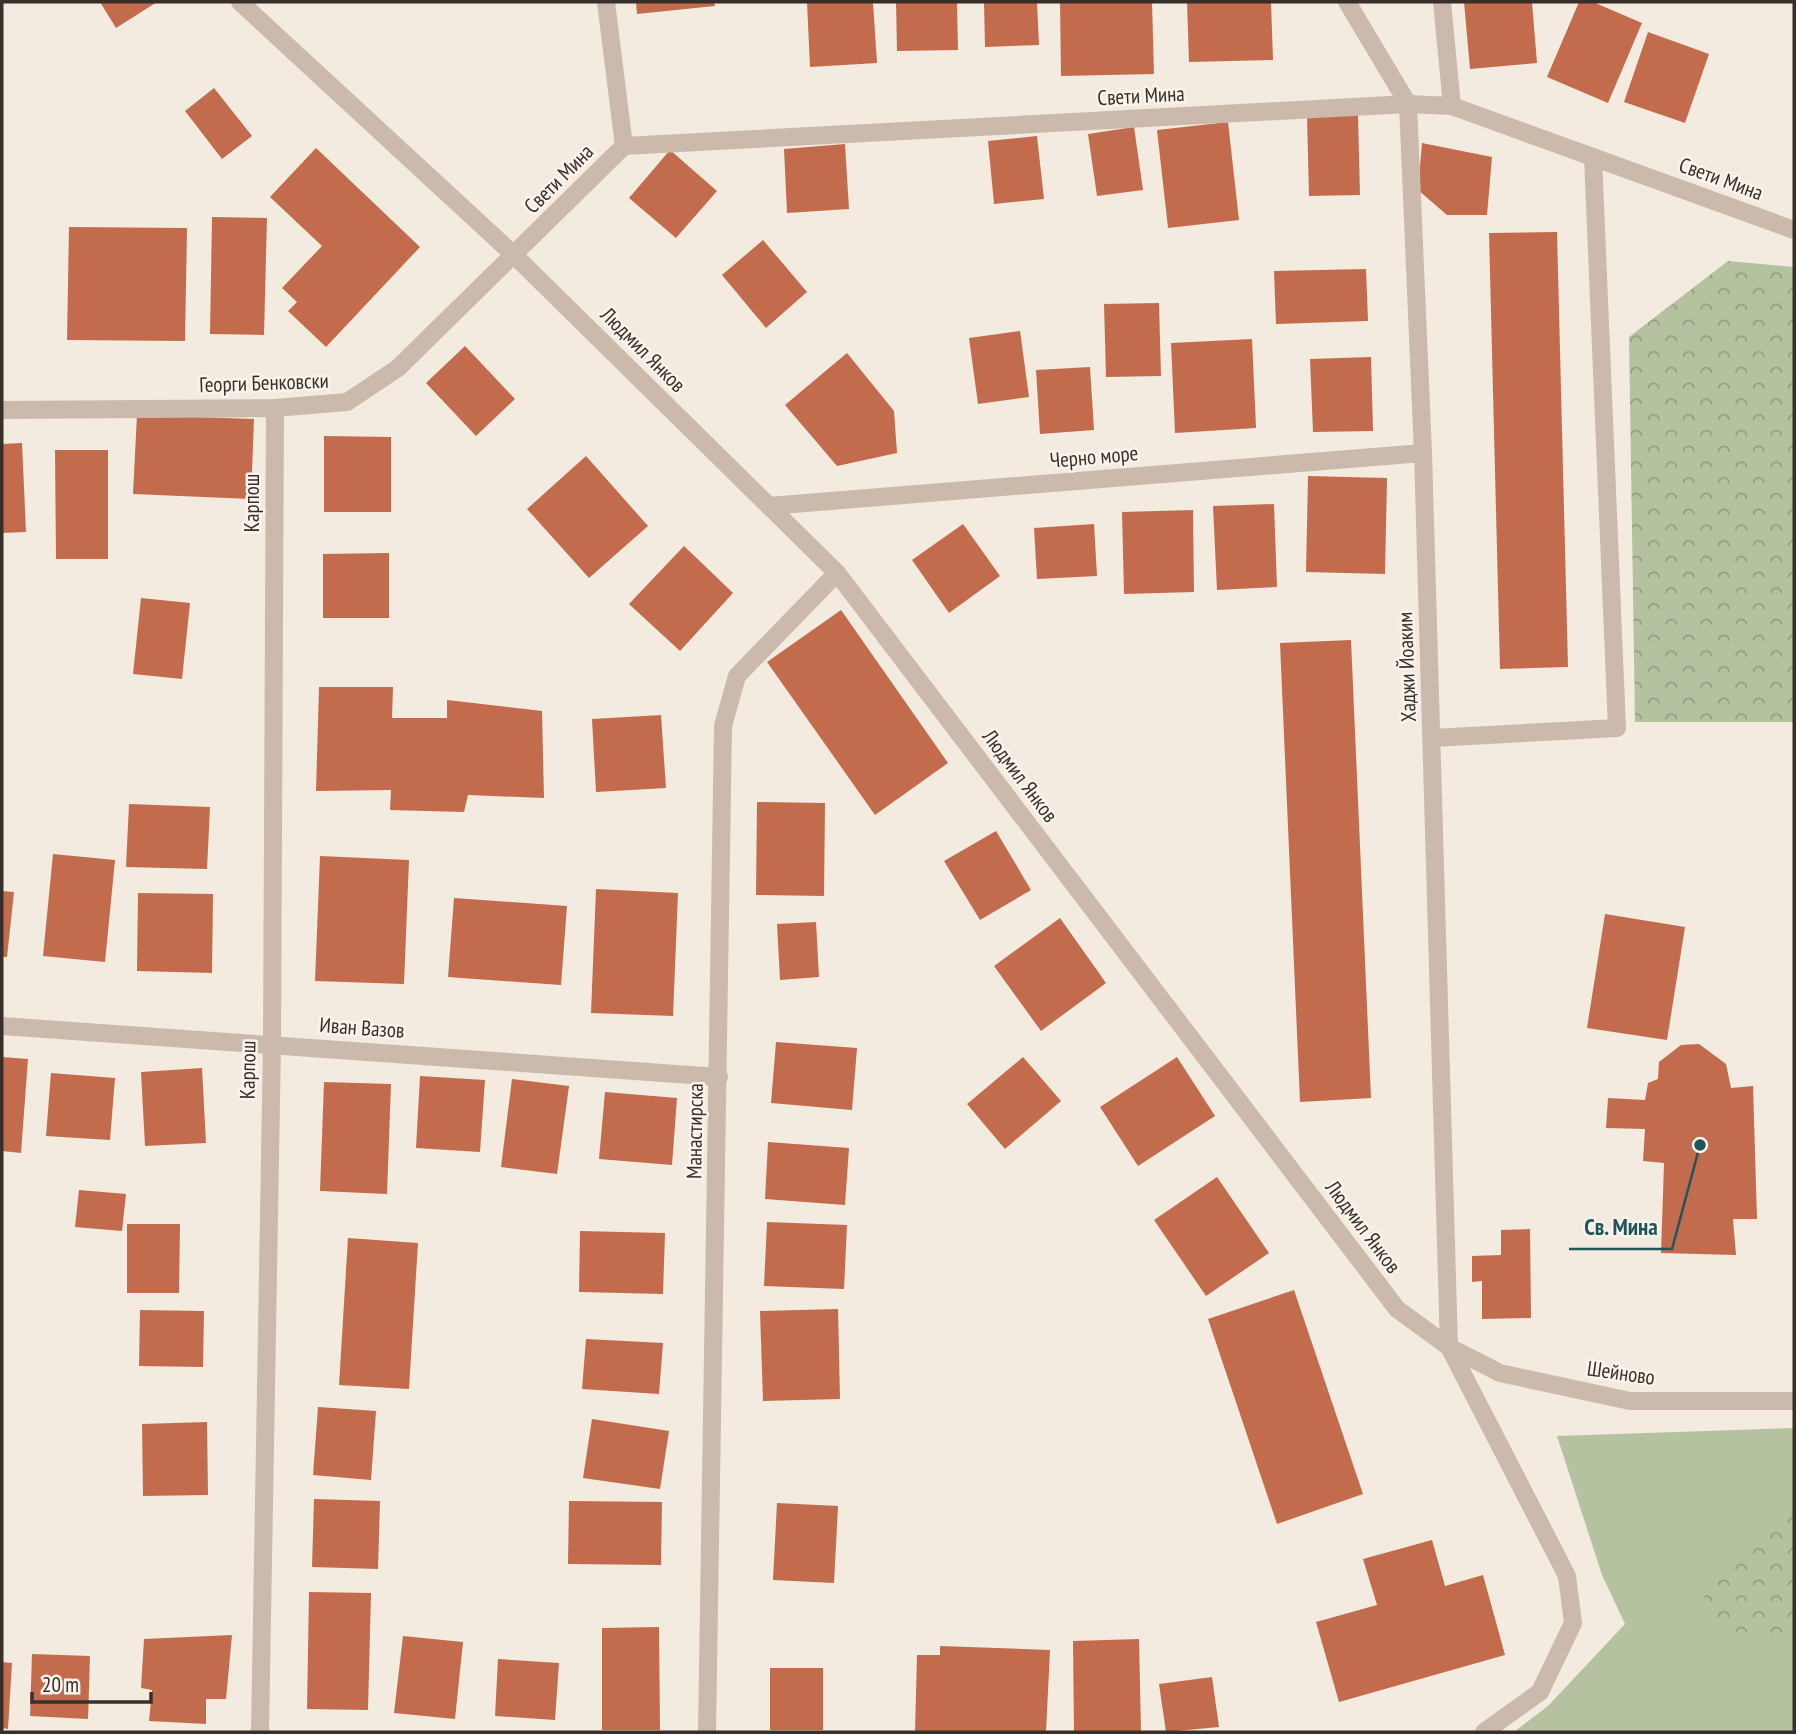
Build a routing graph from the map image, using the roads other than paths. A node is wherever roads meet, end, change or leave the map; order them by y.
1 (240, 2) edge
2 (606, 2) edge
3 (1347, 2) edge
4 (1442, 2) edge
5 (1408, 104) junction
6 (1452, 106) junction
7 (624, 146) junction
8 (1593, 157) junction
9 (1794, 230) edge
10 (514, 255) junction
11 (275, 408) junction
12 (2, 410) edge
13 (1423, 453) junction
14 (769, 506) junction
15 (837, 573) junction
16 (1432, 738) junction
17 (2, 1026) edge
18 (272, 1044) junction
19 (719, 1077) junction
20 (1449, 1347) junction
21 (1794, 1401) edge
22 (260, 1732) edge
23 (707, 1732) edge
24 (1484, 1732) edge

1 - 10 street, Людмил Янков
2 - 7 street
3 - 5 street, Хаджи Йоаким
4 - 6 street
5 - 6 street, Свети Мина
5 - 7 street, Свети Мина
5 - 13 street, Хаджи Йоаким
6 - 8 street, Свети Мина
7 - 10 street, Свети Мина
8 - 9 street, Свети Мина
8 - 16 street
10 - 11 street, Георги Бенковски
10 - 14 street, Людмил Янков
11 - 12 street, Георги Бенковски
11 - 18 street, Карпош
13 - 14 street, Черно море
13 - 16 street, Хаджи Йоаким
14 - 15 street, Людмил Янков
15 - 19 street, Манастирска
15 - 20 street, Людмил Янков
16 - 20 street, Хаджи Йоаким
17 - 18 street, Иван Вазов
18 - 19 street, Иван Вазов
18 - 22 street, Карпош
19 - 23 street, Манастирска
20 - 21 street, Шейново
20 - 24 street, Людмил Янков

